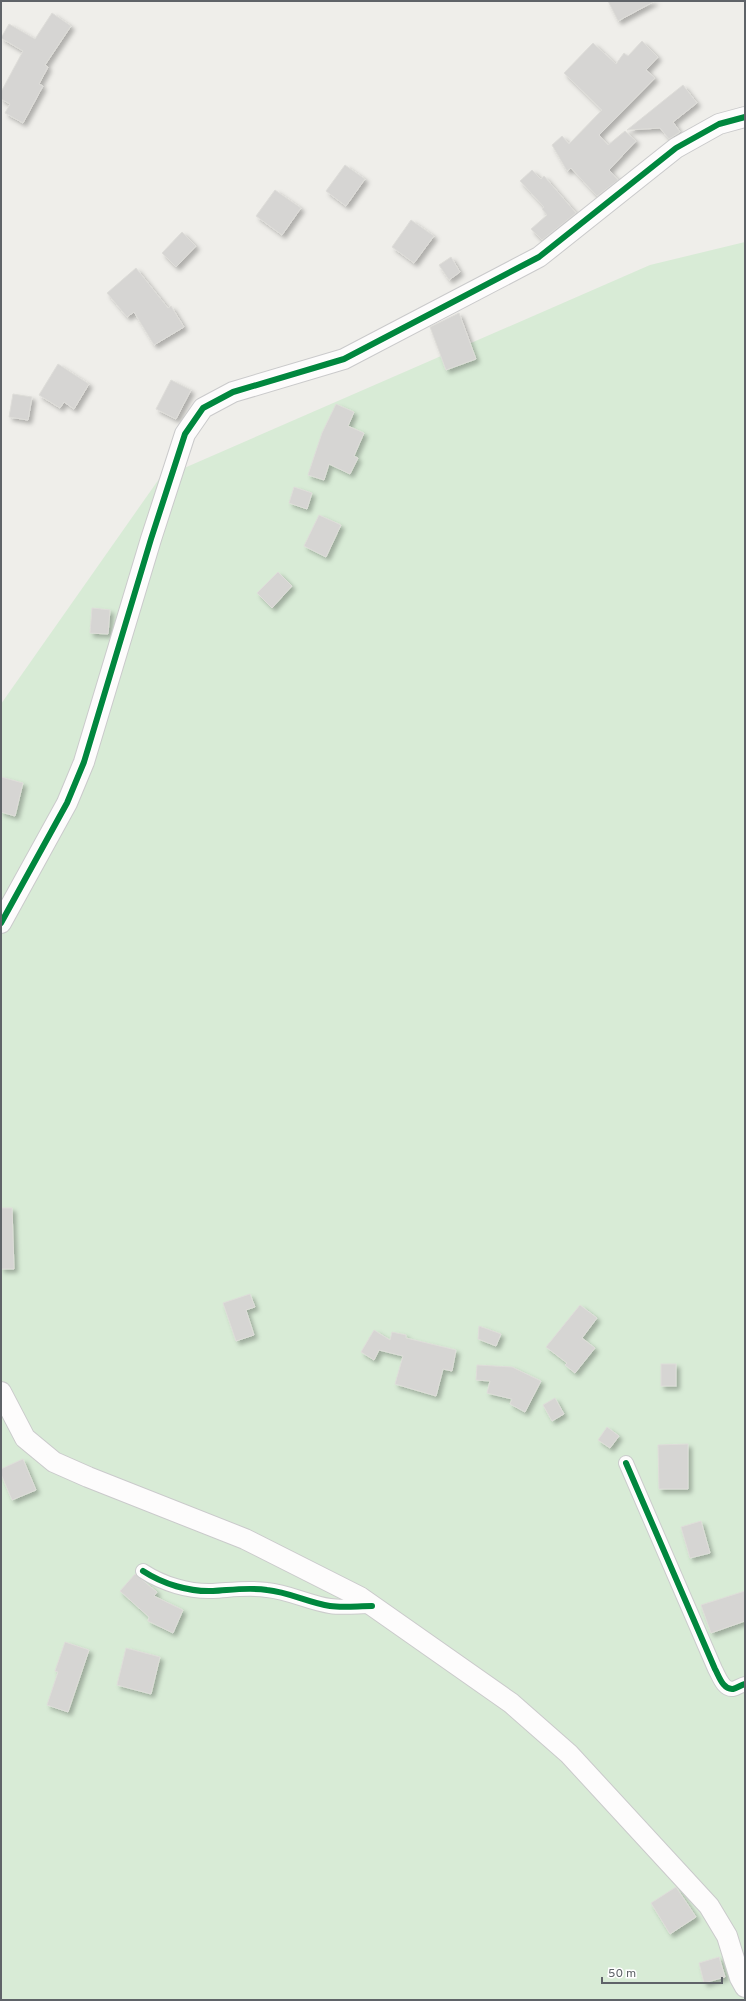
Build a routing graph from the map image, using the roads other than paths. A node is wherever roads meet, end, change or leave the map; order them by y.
1 (745, 117) edge
2 (1, 922) edge
3 (1, 1392) edge
4 (626, 1463) dead end
5 (143, 1571) dead end
6 (372, 1606) junction
7 (745, 1684) edge
8 (745, 1987) edge

1 - 2 street
3 - 6 street
4 - 7 street
5 - 6 street
6 - 8 street

